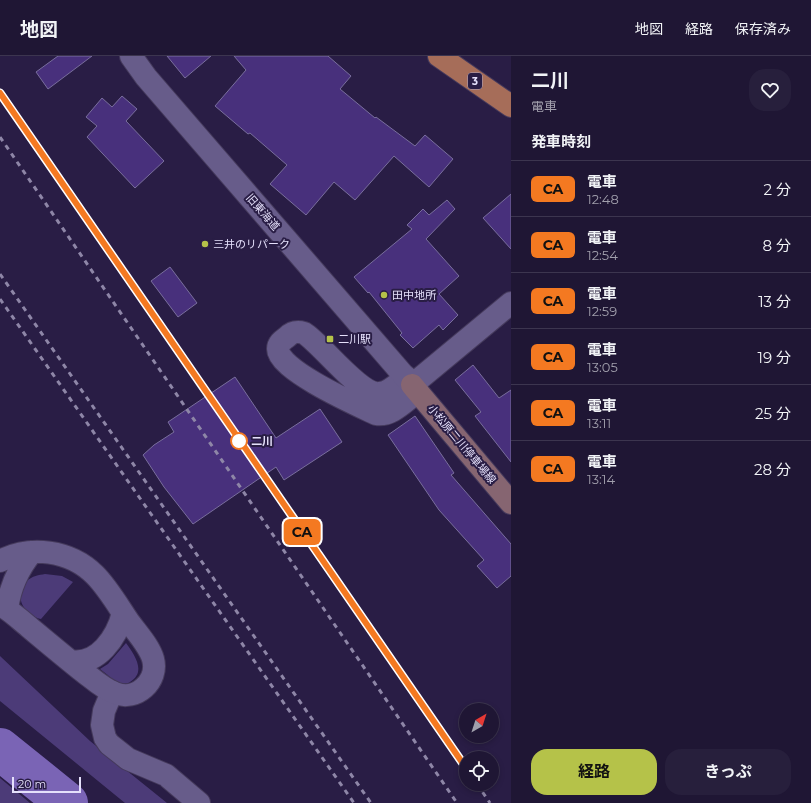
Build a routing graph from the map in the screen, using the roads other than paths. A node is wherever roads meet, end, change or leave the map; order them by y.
1 (130, 56) edge
2 (439, 56) edge
3 (511, 106) edge
4 (511, 303) edge
5 (412, 384) junction
6 (511, 503) edge
7 (32, 552) junction
8 (0, 561) edge
9 (4, 607) edge
10 (123, 613) junction
11 (70, 661) junction
12 (112, 692) junction
13 (199, 803) edge

1 - 5 street, 旧東海道
2 - 3 main road, 3
4 - 5 street
5 - 5 street
5 - 6 main road, 小松原二川停車場線
7 - 8 street
7 - 9 street
7 - 10 street
9 - 11 street
10 - 11 street
10 - 12 street
11 - 12 street
12 - 13 street

